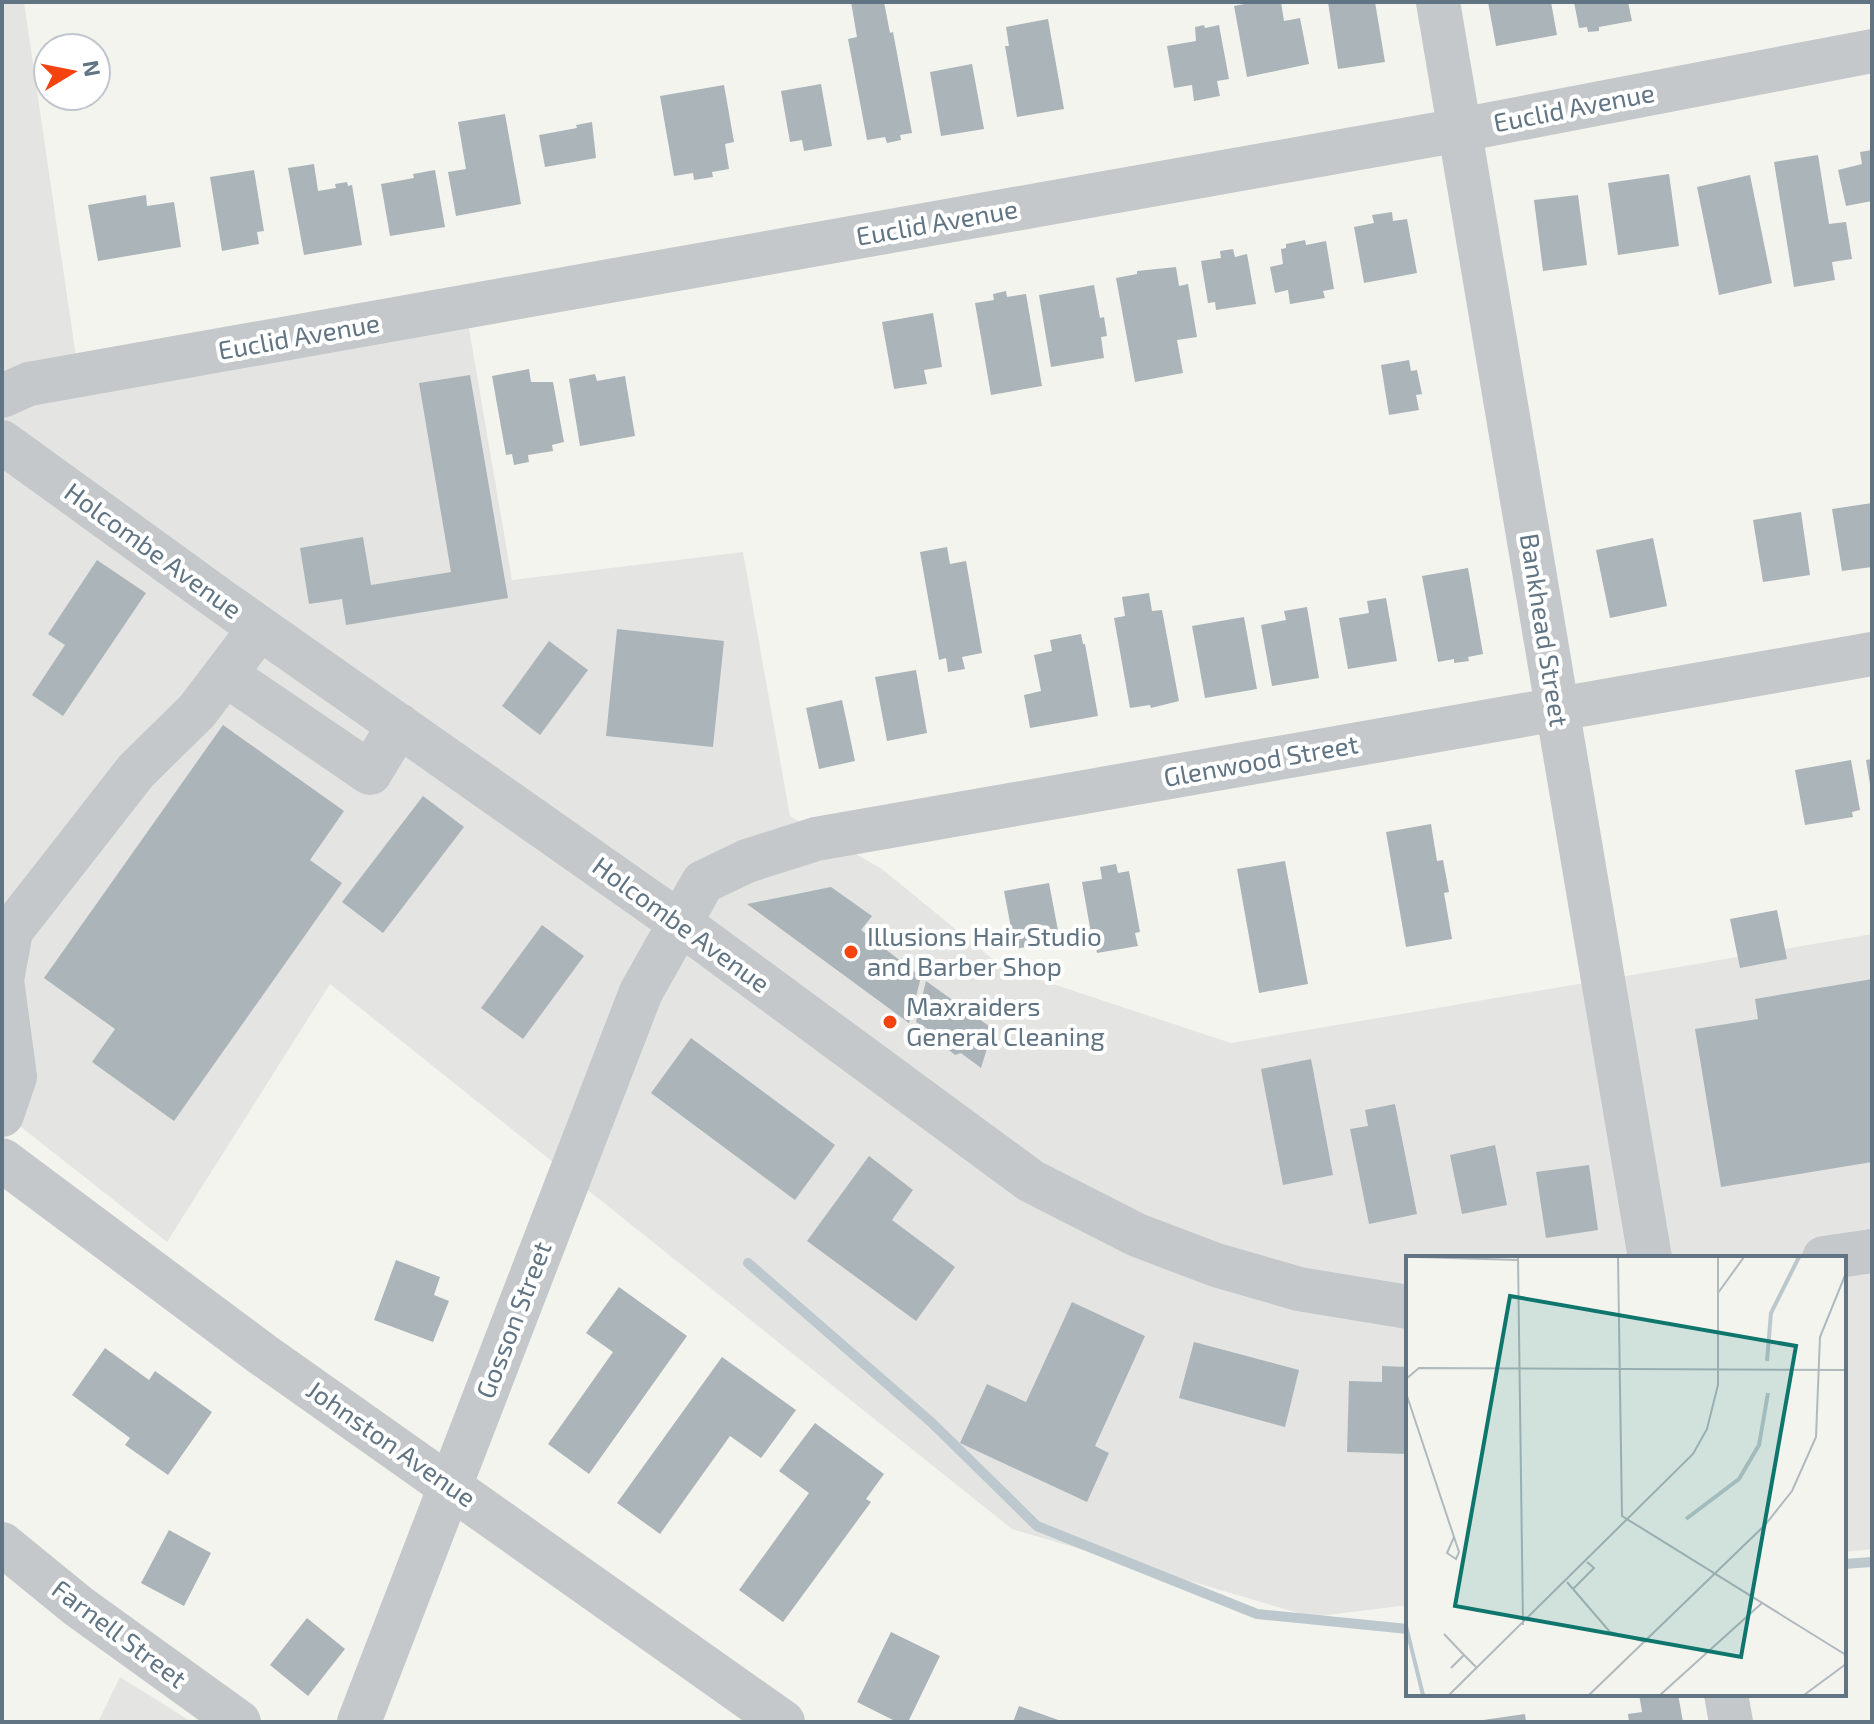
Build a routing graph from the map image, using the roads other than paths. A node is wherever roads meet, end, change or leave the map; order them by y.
1 (1438, 2) edge
2 (1872, 51) edge
3 (1460, 130) junction
4 (2, 396) edge
5 (2, 442) edge
6 (260, 628) junction
7 (1872, 654) edge
8 (225, 674) junction
9 (1557, 709) junction
10 (399, 725) junction
11 (680, 923) junction
12 (2, 1115) edge
13 (2, 1160) edge
14 (1872, 1251) edge
15 (1650, 1256) edge
16 (1838, 1256) edge
17 (1406, 1307) edge
18 (449, 1485) junction
19 (2, 1544) edge
20 (1726, 1696) edge
21 (239, 1722) edge
22 (359, 1722) edge
23 (783, 1722) edge
24 (1731, 1722) edge

1 - 3 street, Bankhead Street
2 - 3 street, Euclid Avenue
3 - 4 street, Euclid Avenue
3 - 9 street, Bankhead Street
5 - 6 street, Holcombe Avenue
6 - 8 street
6 - 10 street, Holcombe Avenue
7 - 9 street, Glenwood Street
8 - 10 street
8 - 12 street
9 - 11 street, Glenwood Street
9 - 15 street, Bankhead Street
10 - 11 street, Holcombe Avenue
11 - 17 street, Holcombe Avenue
11 - 18 street, Gosson Street
13 - 18 street, Johnston Avenue
14 - 16 street
18 - 22 street, Gosson Street
18 - 23 street, Johnston Avenue
19 - 21 street, Farnell Street
20 - 24 street

